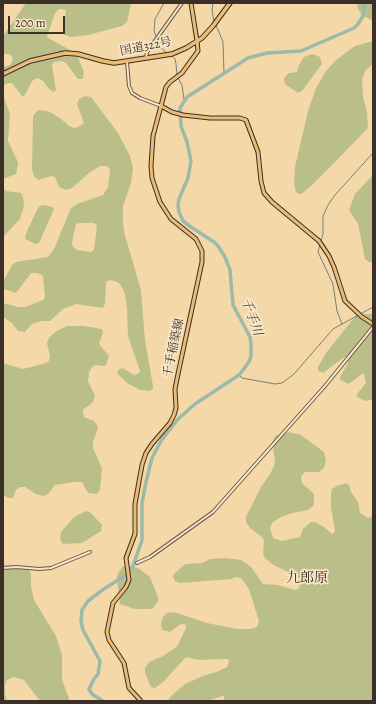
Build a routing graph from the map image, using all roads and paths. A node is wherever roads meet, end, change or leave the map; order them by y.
1 (182, 3) edge
2 (190, 3) edge
3 (230, 3) edge
4 (198, 41) junction
5 (146, 59) junction
6 (127, 62) junction
7 (3, 74) edge
8 (161, 106) junction
9 (373, 326) edge
10 (90, 552) dead end
11 (137, 563) dead end
12 (3, 568) edge
13 (141, 701) edge

1 - 5 street
2 - 4 main road, 千手稲築線
3 - 4 highway, 国道322号
4 - 5 highway, 国道322号
4 - 8 main road, 千手稲築線
5 - 6 highway, 国道322号
6 - 7 highway, 国道322号
6 - 8 street
8 - 9 main road
8 - 13 main road, 千手稲築線
9 - 11 street
10 - 12 street

